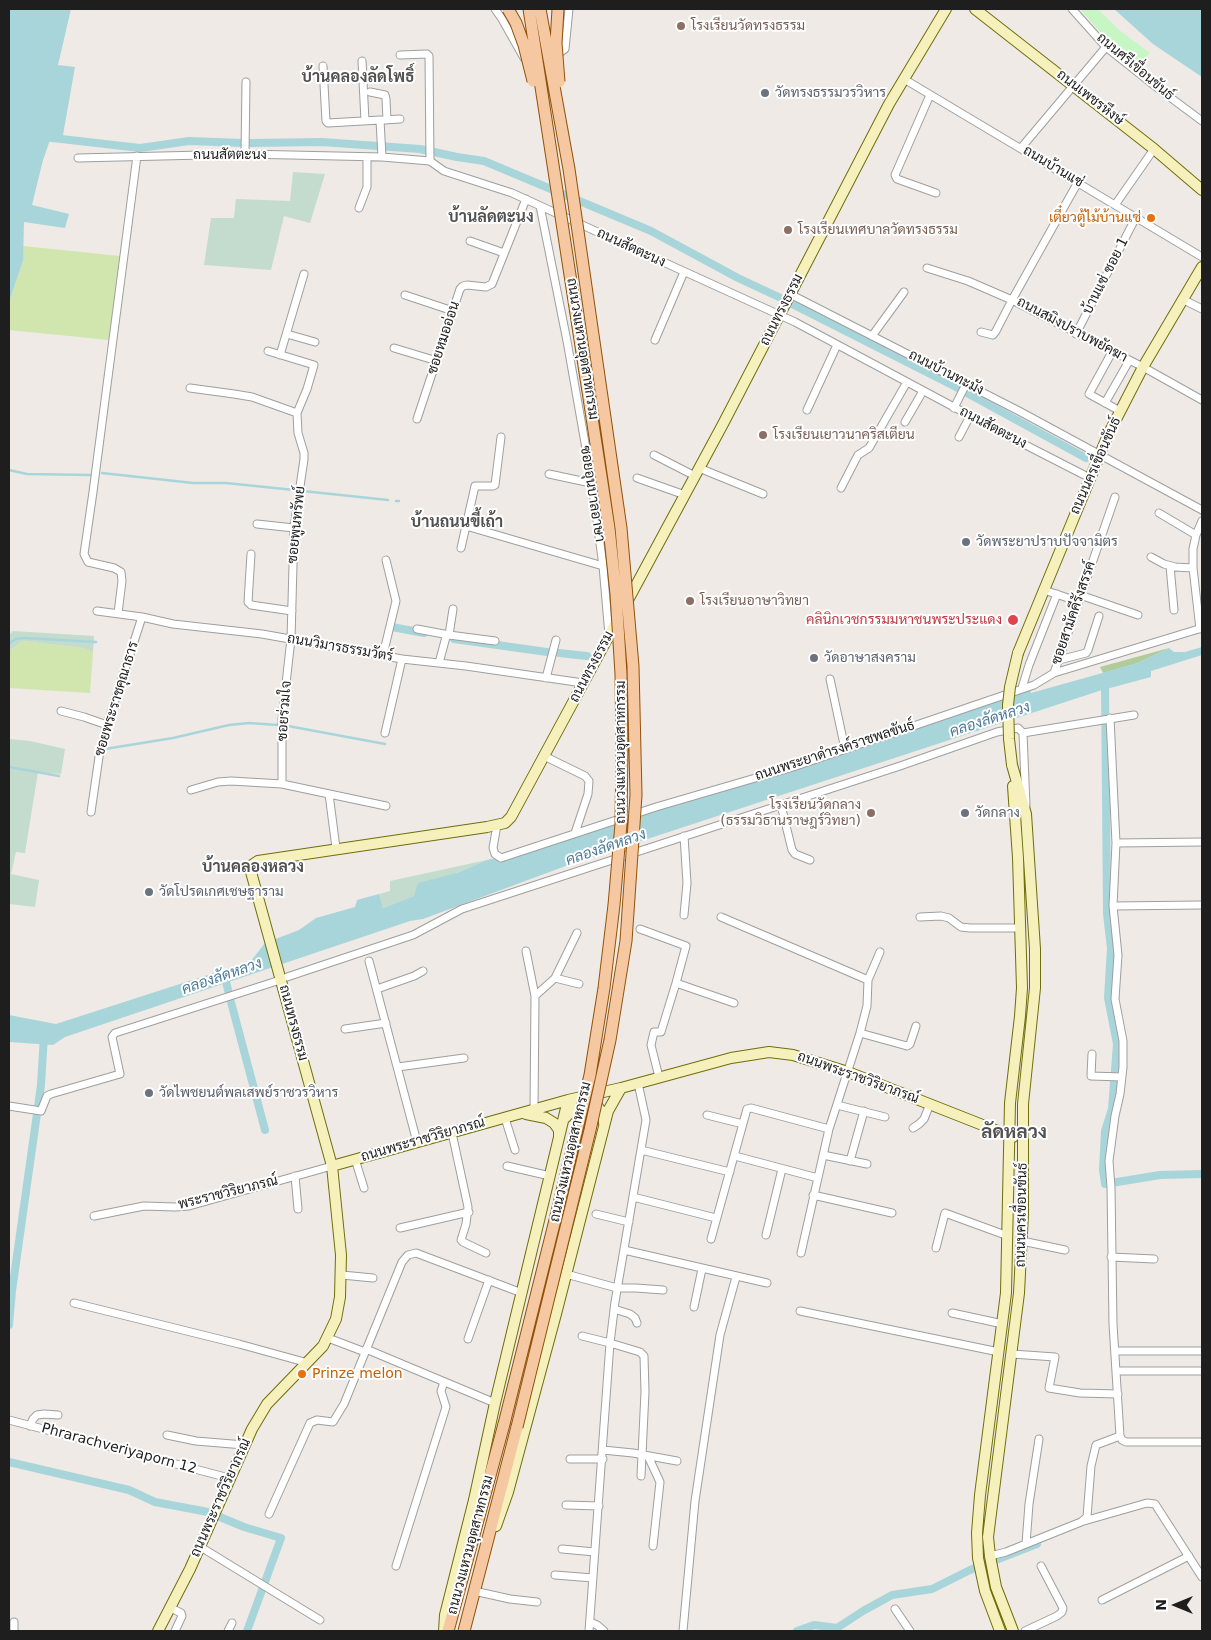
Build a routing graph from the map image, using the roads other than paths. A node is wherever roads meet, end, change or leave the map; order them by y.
1 (495, 9) edge
2 (508, 9) edge
3 (529, 9) edge
4 (540, 9) edge
5 (558, 9) edge
6 (568, 9) edge
7 (946, 9) edge
8 (975, 9) edge
9 (1072, 9) edge
10 (1106, 47) junction
11 (400, 55) dead end
12 (362, 61) dead end
13 (323, 66) dead end
14 (904, 79) junction
15 (246, 82) dead end
16 (1074, 86) junction
17 (370, 92) dead end
18 (930, 95) junction
19 (400, 119) dead end
20 (384, 120) junction
21 (365, 121) junction
22 (1202, 121) edge
23 (1021, 148) junction
24 (1154, 149) junction
25 (245, 154) junction
26 (382, 154) junction
27 (137, 156) junction
28 (367, 156) junction
29 (78, 158) dead end
30 (430, 159) junction
31 (569, 169) junction
32 (553, 170) junction
33 (1078, 182) junction
34 (1202, 190) edge
35 (936, 193) dead end
36 (526, 199) junction
37 (1115, 205) junction
38 (540, 206) junction
39 (359, 208) dead end
40 (1136, 218) junction
41 (470, 241) dead end
42 (504, 253) junction
43 (1202, 257) edge
44 (1202, 267) edge
45 (927, 268) dead end
46 (684, 272) junction
47 (304, 274) dead end
48 (904, 292) dead end
49 (790, 294) junction
50 (405, 296) dead end
51 (1012, 300) junction
52 (1184, 300) junction
53 (1202, 309) edge
54 (454, 312) junction
55 (779, 315) junction
56 (981, 332) dead end
57 (287, 334) junction
58 (1076, 334) junction
59 (872, 336) junction
60 (655, 340) dead end
61 (315, 342) dead end
62 (837, 345) junction
63 (394, 348) dead end
64 (268, 351) dead end
65 (1112, 352) junction
66 (280, 355) junction
67 (1129, 361) junction
68 (437, 362) junction
69 (1143, 368) junction
70 (906, 382) junction
71 (966, 385) junction
72 (190, 388) dead end
73 (923, 391) junction
74 (1202, 400) edge
75 (1105, 403) junction
76 (954, 408) junction
77 (807, 410) dead end
78 (1120, 411) junction
79 (297, 412) junction
80 (970, 416) junction
81 (417, 419) dead end
82 (905, 422) dead end
83 (502, 437) dead end
84 (959, 437) dead end
85 (1100, 454) junction
86 (654, 455) dead end
87 (697, 472) junction
88 (549, 474) dead end
89 (637, 478) dead end
90 (1090, 478) junction
91 (591, 483) junction
92 (841, 488) dead end
93 (763, 494) dead end
94 (685, 495) junction
95 (1115, 497) dead end
96 (1202, 510) edge
97 (1158, 513) dead end
98 (1202, 521) edge
99 (257, 524) dead end
100 (466, 526) junction
101 (294, 528) junction
102 (1196, 535) junction
103 (461, 548) dead end
104 (251, 554) dead end
105 (1151, 557) dead end
106 (386, 560) dead end
107 (603, 566) junction
108 (1170, 566) junction
109 (1193, 568) junction
110 (1044, 590) junction
111 (1057, 594) junction
112 (1079, 598) junction
113 (454, 609) dead end
114 (1174, 610) dead end
115 (97, 611) dead end
116 (292, 611) junction
117 (118, 613) junction
118 (1138, 614) dead end
119 (142, 616) junction
120 (1100, 616) dead end
121 (417, 629) dead end
122 (1201, 629) edge
123 (449, 635) junction
124 (609, 635) junction
125 (291, 639) junction
126 (556, 640) dead end
127 (495, 641) dead end
128 (383, 655) junction
129 (402, 659) junction
130 (1058, 660) junction
131 (439, 664) junction
132 (1054, 673) junction
133 (546, 678) junction
134 (830, 679) dead end
135 (583, 683) junction
136 (1022, 688) junction
137 (61, 712) dead end
138 (1134, 715) dead end
139 (1108, 719) junction
140 (107, 725) junction
141 (385, 733) dead end
142 (1024, 733) junction
143 (845, 749) junction
144 (544, 756) junction
145 (1012, 765) junction
146 (282, 784) junction
147 (191, 790) dead end
148 (328, 794) junction
149 (782, 805) junction
150 (386, 806) dead end
151 (91, 812) dead end
152 (1026, 814) junction
153 (497, 825) junction
154 (575, 833) junction
155 (684, 836) junction
156 (1202, 842) edge
157 (1116, 843) junction
158 (336, 848) junction
159 (810, 860) dead end
160 (1202, 905) edge
161 (1113, 906) junction
162 (684, 915) dead end
163 (721, 917) dead end
164 (920, 917) dead end
165 (1021, 928) junction
166 (640, 930) dead end
167 (577, 933) dead end
168 (526, 951) dead end
169 (880, 952) dead end
170 (369, 961) dead end
171 (423, 971) dead end
172 (281, 978) junction
173 (555, 978) junction
174 (868, 980) junction
175 (676, 983) junction
176 (579, 984) dead end
177 (377, 989) junction
178 (535, 996) junction
179 (734, 1003) dead end
180 (386, 1023) junction
181 (916, 1026) dead end
182 (345, 1030) dead end
183 (860, 1033) junction
184 (1092, 1054) dead end
185 (464, 1058) dead end
186 (398, 1067) junction
187 (848, 1072) junction
188 (659, 1077) junction
189 (1117, 1077) junction
190 (638, 1083) junction
191 (620, 1088) junction
192 (568, 1100) junction
193 (930, 1104) junction
194 (837, 1105) junction
195 (9, 1106) edge
196 (534, 1110) junction
197 (864, 1111) junction
198 (521, 1113) junction
199 (707, 1116) dead end
200 (885, 1117) dead end
201 (505, 1118) junction
202 (564, 1120) junction
203 (743, 1124) junction
204 (913, 1128) dead end
205 (829, 1129) junction
206 (452, 1132) junction
207 (1008, 1137) junction
208 (560, 1138) junction
209 (1022, 1139) junction
210 (417, 1142) junction
211 (515, 1150) dead end
212 (641, 1150) junction
213 (598, 1152) junction
214 (824, 1154) junction
215 (734, 1156) junction
216 (356, 1159) junction
217 (850, 1160) junction
218 (867, 1164) dead end
219 (332, 1166) junction
220 (508, 1166) dead end
221 (782, 1169) junction
222 (730, 1172) junction
223 (295, 1176) junction
224 (550, 1176) junction
225 (818, 1178) junction
226 (364, 1188) dead end
227 (1009, 1192) junction
228 (1023, 1192) junction
229 (813, 1196) junction
230 (633, 1197) junction
231 (298, 1209) dead end
232 (469, 1212) junction
233 (892, 1212) dead end
234 (596, 1214) dead end
235 (94, 1216) dead end
236 (716, 1218) junction
237 (629, 1222) junction
238 (400, 1228) dead end
239 (766, 1235) dead end
240 (1008, 1236) junction
241 (711, 1239) dead end
242 (1022, 1241) junction
243 (936, 1248) dead end
244 (624, 1250) junction
245 (1065, 1250) dead end
246 (486, 1253) dead end
247 (801, 1253) dead end
248 (1111, 1256) junction
249 (1154, 1259) dead end
250 (702, 1269) junction
251 (566, 1274) junction
252 (342, 1275) junction
253 (736, 1277) junction
254 (373, 1278) dead end
255 (489, 1280) junction
256 (767, 1283) dead end
257 (617, 1288) junction
258 (663, 1290) dead end
259 (522, 1292) junction
260 (74, 1303) dead end
261 (694, 1307) dead end
262 (614, 1309) junction
263 (800, 1310) dead end
264 (952, 1313) dead end
265 (637, 1323) dead end
266 (1003, 1324) junction
267 (582, 1336) dead end
268 (328, 1338) junction
269 (468, 1339) dead end
270 (610, 1342) junction
271 (366, 1350) junction
272 (1115, 1351) junction
273 (1202, 1351) edge
274 (999, 1352) junction
275 (1012, 1354) junction
276 (308, 1363) junction
277 (1116, 1370) junction
278 (1202, 1371) edge
279 (444, 1382) junction
280 (1118, 1394) junction
281 (495, 1403) junction
282 (58, 1415) dead end
283 (991, 1416) junction
284 (1004, 1418) junction
285 (10, 1420) edge
286 (30, 1426) junction
287 (168, 1435) dead end
288 (1120, 1436) junction
289 (1039, 1439) dead end
290 (1202, 1442) edge
291 (244, 1445) junction
292 (603, 1450) junction
293 (645, 1455) junction
294 (570, 1459) dead end
295 (603, 1459) junction
296 (677, 1461) dead end
297 (641, 1476) dead end
298 (229, 1478) junction
299 (566, 1505) dead end
300 (599, 1506) junction
301 (269, 1514) dead end
302 (1081, 1522) junction
303 (1026, 1544) junction
304 (199, 1546) junction
305 (653, 1546) dead end
306 (562, 1549) dead end
307 (595, 1552) junction
308 (1189, 1556) junction
309 (990, 1561) junction
310 (396, 1566) dead end
311 (1041, 1566) dead end
312 (556, 1575) dead end
313 (1202, 1577) edge
314 (593, 1578) junction
315 (475, 1587) junction
316 (1102, 1600) dead end
317 (537, 1602) dead end
318 (171, 1608) junction
319 (895, 1609) dead end
320 (320, 1620) dead end
321 (14, 1622) dead end
322 (590, 1622) junction
323 (232, 1624) dead end
324 (14, 1631) edge
325 (158, 1631) edge
326 (175, 1631) edge
327 (228, 1631) edge
328 (444, 1631) edge
329 (448, 1631) edge
330 (464, 1631) edge
331 (589, 1631) edge
332 (604, 1631) edge
333 (683, 1631) edge
334 (910, 1631) edge
335 (1000, 1631) edge
336 (1013, 1631) edge
337 (1025, 1631) edge

1 - 6 street
2 - 32 main road, bridge
3 - 32 main road, ถนนวงแหวนอุตสาหกรรม, bridge
4 - 31 main road, ถนนวงแหวนอุตสาหกรรม, bridge
5 - 31 main road, bridge
7 - 14 main road, ถนนทรงธรรม
8 - 16 main road, ถนนเพชรหึงษ์
9 - 10 street, ถนนศรีเขื่อนขันธ์
10 - 16 street
10 - 22 street, ถนนศรีเขื่อนขันธ์
11 - 30 street
12 - 21 street
13 - 21 street
14 - 18 street, ถนนบ้านแซ่
14 - 49 main road, ถนนทรงธรรม
15 - 25 street
16 - 23 street
16 - 24 main road, ถนนเพชรหึงษ์
17 - 20 street
18 - 23 street, ถนนบ้านแซ่
18 - 35 street
19 - 20 street
20 - 21 street
20 - 26 street
23 - 33 street, ถนนบ้านแซ่
24 - 34 main road, ถนนเพชรหึงษ์
24 - 37 street
25 - 27 street, ถนนสัตตะนง
25 - 28 street, ถนนสัตตะนง
26 - 28 street, ถนนสัตตะนง
26 - 30 street, ถนนสัตตะนง
27 - 29 street, ถนนสัตตะนง
27 - 117 street
28 - 39 street
30 - 36 street, ถนนสัตตะนง
31 - 315 main road, ถนนวงแหวนอุตสาหกรรม, bridge
32 - 329 main road, ถนนวงแหวนอุตสาหกรรม, bridge
33 - 37 street, ถนนบ้านแซ่
33 - 51 street, ถนนสมิงปราบพยัคฆา
36 - 38 street, ถนนสัตตะนง
36 - 42 street, ซอยหมออ่อน
37 - 40 street, ถนนบ้านแซ่
38 - 46 street, ถนนสัตตะนง
38 - 91 street, ซอยอุนบาลอาษา
40 - 43 street, ถนนบ้านแซ่
40 - 58 street, บ้านแซ่ ซอย 1
41 - 42 street
42 - 54 street, ซอยหมออ่อน
44 - 52 main road, ถนนนครเขื่อนขันธ์
45 - 51 street
46 - 55 street, ถนนสัตตะนง
46 - 60 street
47 - 57 street
48 - 59 street
49 - 55 main road, ถนนทรงธรรม
49 - 59 street, ถนนบ้านทะมัง
50 - 54 street
51 - 56 street
51 - 58 street, ถนนสมิงปราบพยัคฆา
52 - 53 street
52 - 69 main road, ถนนนครเขื่อนขันธ์
54 - 68 street, ซอยหมออ่อน
55 - 62 street, ถนนสัตตะนง
55 - 87 main road, ถนนทรงธรรม
57 - 61 street
57 - 66 street
58 - 65 street, ถนนสมิงปราบพยัคฆา
59 - 71 street, ถนนบ้านทะมัง
62 - 70 street, ถนนสัตตะนง
62 - 77 street
63 - 68 street
64 - 66 street, ซอยพูนทรัพย์
65 - 67 street, ถนนสมิงปราบพยัคฆา
65 - 75 street
66 - 79 street, ซอยพูนทรัพย์
67 - 69 street, ถนนสมิงปราบพยัคฆา
67 - 75 street
68 - 81 street, ซอยหมออ่อน
69 - 74 street, ถนนสมิงปราบพยัคฆา
69 - 78 main road, ถนนนครเขื่อนขันธ์
70 - 73 street, ถนนสัตตะนง
70 - 92 street
71 - 76 street
71 - 85 street, ถนนบ้านทะมัง
72 - 79 street
73 - 76 street, ถนนสัตตะนง
73 - 82 street
75 - 78 street
76 - 80 street, ถนนสัตตะนง
78 - 85 main road, ถนนนครเขื่อนขันธ์
79 - 101 street, ซอยพูนทรัพย์
80 - 84 street
80 - 90 street, ถนนสัตตะนง
83 - 100 street
85 - 90 main road, ถนนนครเขื่อนขันธ์
85 - 96 street, ถนนบ้านทะมัง
86 - 87 street
87 - 93 street
87 - 94 main road, ถนนทรงธรรม
88 - 91 street
89 - 94 street
90 - 110 main road, ถนนนครเขื่อนขันธ์
91 - 107 street, ซอยอุนบาลอาษา
94 - 124 main road, ถนนทรงธรรม
95 - 112 street, ซอยสามัคคีรังสรรค์
97 - 102 street
98 - 102 street
99 - 101 street
100 - 103 street
100 - 107 street
101 - 116 street, ซอยพูนทรัพย์
102 - 109 street
104 - 116 street
105 - 108 street
106 - 128 street
107 - 124 street, ซอยอุนบาลอาษา
108 - 109 street
108 - 114 street
109 - 122 street
110 - 111 street
110 - 145 main road, ถนนนครเขื่อนขันธ์, bridge
111 - 112 street
111 - 136 street
112 - 118 street
112 - 130 street, ซอยสามัคคีรังสรรค์
113 - 123 street
115 - 117 street, ถนนวิมารธรรมวัตร์
116 - 125 street, ซอยพูนทรัพย์
117 - 119 street, ถนนวิมารธรรมวัตร์
119 - 125 street, ถนนวิมารธรรมวัตร์
119 - 140 street, ซอยพระราชคุณาธาร
120 - 130 street
121 - 123 street
122 - 132 street, ถนนพระยาดำรงค์ราชพลขันธ์
123 - 127 street
123 - 131 street
124 - 135 main road, ถนนทรงธรรม
125 - 128 street, ถนนวิมารธรรมวัตร์
125 - 146 street, ซอยร่วมใจ
126 - 133 street
128 - 129 street, ถนนวิมารธรรมวัตร์
129 - 131 street, ถนนวิมารธรรมวัตร์
129 - 141 street
130 - 132 street, ซอยสามัคคีรังสรรค์
131 - 133 street, ถนนวิมารธรรมวัตร์
132 - 136 street, ถนนพระยาดำรงค์ราชพลขันธ์
133 - 135 street, ถนนวิมารธรรมวัตร์
134 - 143 street
135 - 144 main road, ถนนทรงธรรม
136 - 143 street, ถนนพระยาดำรงค์ราชพลขันธ์
137 - 140 street
138 - 139 street
139 - 142 street
139 - 157 street
140 - 151 street, ซอยพระราชคุณาธาร
142 - 149 street
142 - 152 street
143 - 154 street, ถนนพระยาดำรงค์ราชพลขันธ์
144 - 153 main road, ถนนทรงธรรม
144 - 154 street
145 - 152 main road, ถนนนครเขื่อนขันธ์
145 - 165 main road, ถนนนครเขื่อนขันธ์
146 - 147 street
146 - 148 street
148 - 150 street
148 - 158 street
149 - 155 street
149 - 159 street
152 - 209 main road, ถนนนครเขื่อนขันธ์
153 - 154 street, ถนนพระยาดำรงค์ราชพลขันธ์
153 - 158 main road, ถนนทรงธรรม
155 - 162 street
155 - 172 street
156 - 157 street
157 - 161 street
158 - 172 main road, ถนนทรงธรรม
160 - 161 street
161 - 189 street
163 - 174 street
164 - 165 street
165 - 207 main road, ถนนนครเขื่อนขันธ์
166 - 175 street
167 - 173 street
168 - 178 street
169 - 174 street
170 - 177 street
171 - 177 street
172 - 195 street
172 - 219 main road, ถนนทรงธรรม
173 - 176 street
173 - 178 street
174 - 183 street
175 - 179 street
175 - 188 street
177 - 180 street
178 - 196 street
180 - 182 street
180 - 186 street
181 - 183 street
183 - 187 street
184 - 189 street
185 - 186 street
186 - 210 street
187 - 188 main road, ถนนพระราชวิริยาภรณ์
187 - 193 main road, ถนนพระราชวิริยาภรณ์
187 - 194 street
188 - 190 main road, ถนนพระราชวิริยาภรณ์
189 - 248 street
190 - 191 main road, ถนนพระราชวิริยาภรณ์
190 - 212 street
191 - 192 main road, ถนนพระราชวิริยาภรณ์
191 - 213 main road, ถนนวงแหวนอุตสาหกรรม
192 - 196 main road, ถนนพระราชวิริยาภรณ์
192 - 202 main road, ถนนวงแหวนอุตสาหกรรม
193 - 204 street
193 - 207 main road, ถนนพระราชวิริยาภรณ์
194 - 197 street
194 - 205 street
196 - 198 main road, ถนนพระราชวิริยาภรณ์
197 - 200 street
197 - 217 street
198 - 201 main road, ถนนพระราชวิริยาภรณ์
198 - 208 main road
199 - 203 street
201 - 206 main road, ถนนพระราชวิริยาภรณ์
201 - 211 street
202 - 208 main road, ถนนวงแหวนอุตสาหกรรม
202 - 213 main road
203 - 205 street
203 - 215 street
205 - 214 street
206 - 210 main road, ถนนพระราชวิริยาภรณ์
206 - 232 street
207 - 209 main road, ถนนพระราชวิริยาภรณ์
207 - 227 main road, ถนนนครเขื่อนขันธ์
208 - 224 main road, ถนนวงแหวนอุตสาหกรรม
209 - 228 main road, ถนนนครเขื่อนขันธ์
210 - 216 main road, ถนนพระราชวิริยาภรณ์
212 - 222 street
212 - 230 street
213 - 251 main road, ถนนวงแหวนอุตสาหกรรม
214 - 217 street
214 - 225 street
215 - 221 street
215 - 222 street
216 - 219 main road, ถนนพระราชวิริยาภรณ์
216 - 226 street
217 - 218 street
219 - 223 street, พระราชวิริยาภรณ์
219 - 252 main road, ถนนพระราชวิริยาภรณ์
220 - 224 street
221 - 225 street
221 - 239 street
222 - 236 street
223 - 231 street
223 - 235 street, พระราชวิริยาภรณ์
224 - 259 main road, ถนนวงแหวนอุตสาหกรรม
225 - 229 street
227 - 228 main road
227 - 240 main road, ถนนนครเขื่อนขันธ์
228 - 242 main road, ถนนนครเขื่อนขันธ์
229 - 233 street
229 - 247 street
230 - 236 street
230 - 237 street
232 - 238 street
232 - 246 street
234 - 237 street
236 - 241 street
237 - 244 street
240 - 243 street
240 - 266 main road, ถนนนครเขื่อนขันธ์
242 - 245 street
242 - 275 main road, ถนนนครเขื่อนขันธ์
244 - 250 street
244 - 257 street
248 - 249 street
248 - 272 street
250 - 253 street
250 - 261 street
251 - 257 street
251 - 315 main road, ถนนวงแหวนอุตสาหกรรม
252 - 254 street
252 - 268 main road, ถนนพระราชวิริยาภรณ์
253 - 256 street
253 - 333 street
255 - 259 street
255 - 269 street
255 - 271 street
257 - 258 street
257 - 262 street
259 - 281 main road, ถนนวงแหวนอุตสาหกรรม
260 - 276 street
262 - 265 street
262 - 270 street
263 - 274 street
264 - 266 street
266 - 274 main road, ถนนนครเขื่อนขันธ์
267 - 270 street
268 - 271 street
268 - 276 main road, ถนนพระราชวิริยาภรณ์
270 - 292 street
270 - 293 street
271 - 279 street
271 - 301 street
272 - 273 street
272 - 277 street
274 - 283 main road, ถนนนครเขื่อนขันธ์
275 - 280 street
275 - 284 main road, ถนนนครเขื่อนขันธ์
276 - 291 main road, ถนนพระราชวิริยาภรณ์
277 - 278 street
277 - 280 street
279 - 281 street
279 - 310 street
280 - 288 street
281 - 328 main road, ถนนวงแหวนอุตสาหกรรม
282 - 286 street
283 - 284 main road
283 - 335 main road, ถนนนครเขื่อนขันธ์
284 - 309 main road, ถนนนครเขื่อนขันธ์
285 - 286 street, Phrarachveriyaporn 12
286 - 298 street, Phrarachveriyaporn 12
287 - 291 street
288 - 290 street
288 - 302 street
289 - 303 street
291 - 298 main road, ถนนพระราชวิริยาภรณ์
292 - 293 street
292 - 295 street
293 - 296 street
293 - 297 street
293 - 305 street
294 - 295 street
295 - 300 street
298 - 304 main road, ถนนพระราชวิริยาภรณ์
299 - 300 street
300 - 307 street
302 - 303 street
302 - 308 street
303 - 309 street
304 - 318 main road, ถนนพระราชวิริยาภรณ์
304 - 320 street
306 - 307 street
307 - 314 street
308 - 313 street
308 - 316 street
309 - 336 main road, ถนนนครเขื่อนขันธ์
311 - 337 street
312 - 314 street
314 - 322 street
315 - 317 street
315 - 330 main road, ถนนวงแหวนอุตสาหกรรม
318 - 325 main road, ถนนพระราชวิริยาภรณ์
318 - 326 street
319 - 334 street
321 - 324 street
322 - 331 street
322 - 332 street
323 - 327 street

